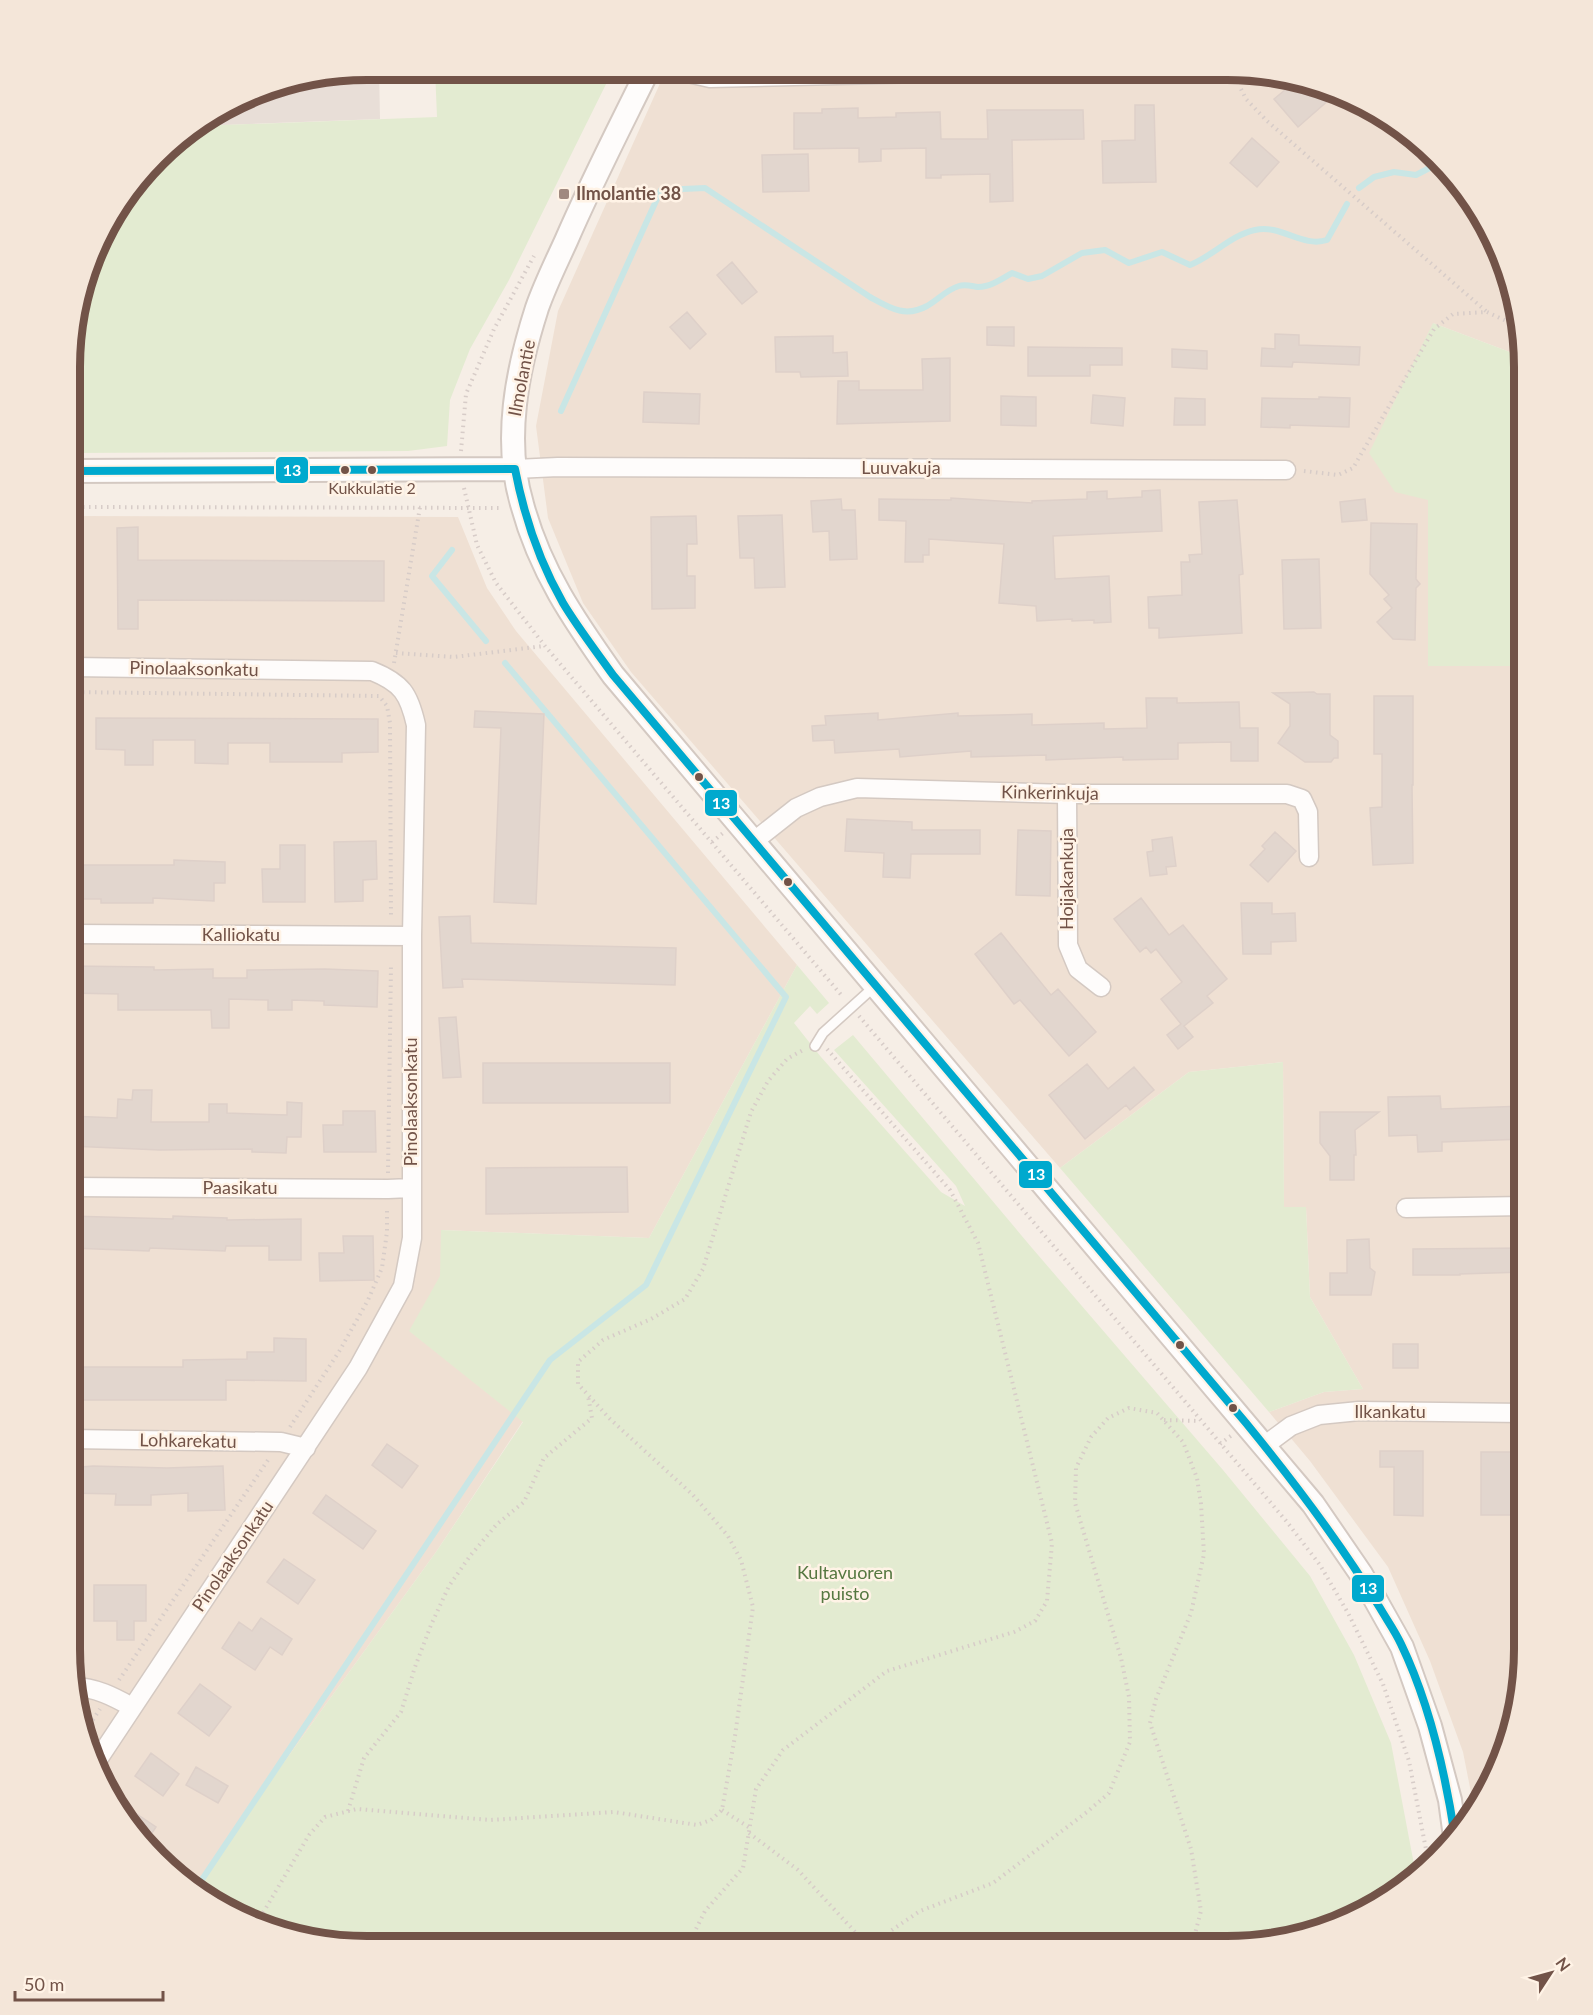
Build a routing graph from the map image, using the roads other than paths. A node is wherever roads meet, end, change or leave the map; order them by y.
1 (643, 80) edge
2 (515, 469) junction
3 (1286, 470) road end
4 (80, 471) edge
5 (80, 667) edge
6 (1067, 794) junction
7 (753, 842) junction
8 (1309, 857) dead end
9 (80, 934) edge
10 (412, 936) junction
11 (875, 986) junction
12 (1101, 987) dead end
13 (815, 1046) road end
14 (80, 1187) edge
15 (411, 1188) junction
16 (1514, 1206) edge
17 (1406, 1208) dead end
18 (1514, 1413) edge
19 (80, 1439) edge
20 (1264, 1446) junction
21 (306, 1448) junction
22 (82, 1687) edge
23 (132, 1707) junction
24 (100, 1756) edge
25 (1453, 1824) edge

1 - 2 street, Ilmolantie
2 - 3 street, Luuvakuja
2 - 4 street
2 - 7 street, Ilmolantie
5 - 10 street, Pinolaaksonkatu
6 - 7 street, Kinkerinkuja
6 - 8 street, Kinkerinkuja
6 - 12 street, Hoijakankuja
7 - 11 street, Ilmolantie
9 - 10 street, Kalliokatu
10 - 15 street, Pinolaaksonkatu
11 - 13 lane
11 - 20 street, Ilmolantie
14 - 15 street, Paasikatu
15 - 21 street, Pinolaaksonkatu
16 - 17 street
18 - 20 street, Ilkankatu
19 - 21 street, Lohkarekatu
20 - 25 street, Ilmolantie
21 - 23 street, Pinolaaksonkatu
22 - 23 street
23 - 24 street, Pinolaaksonkatu

